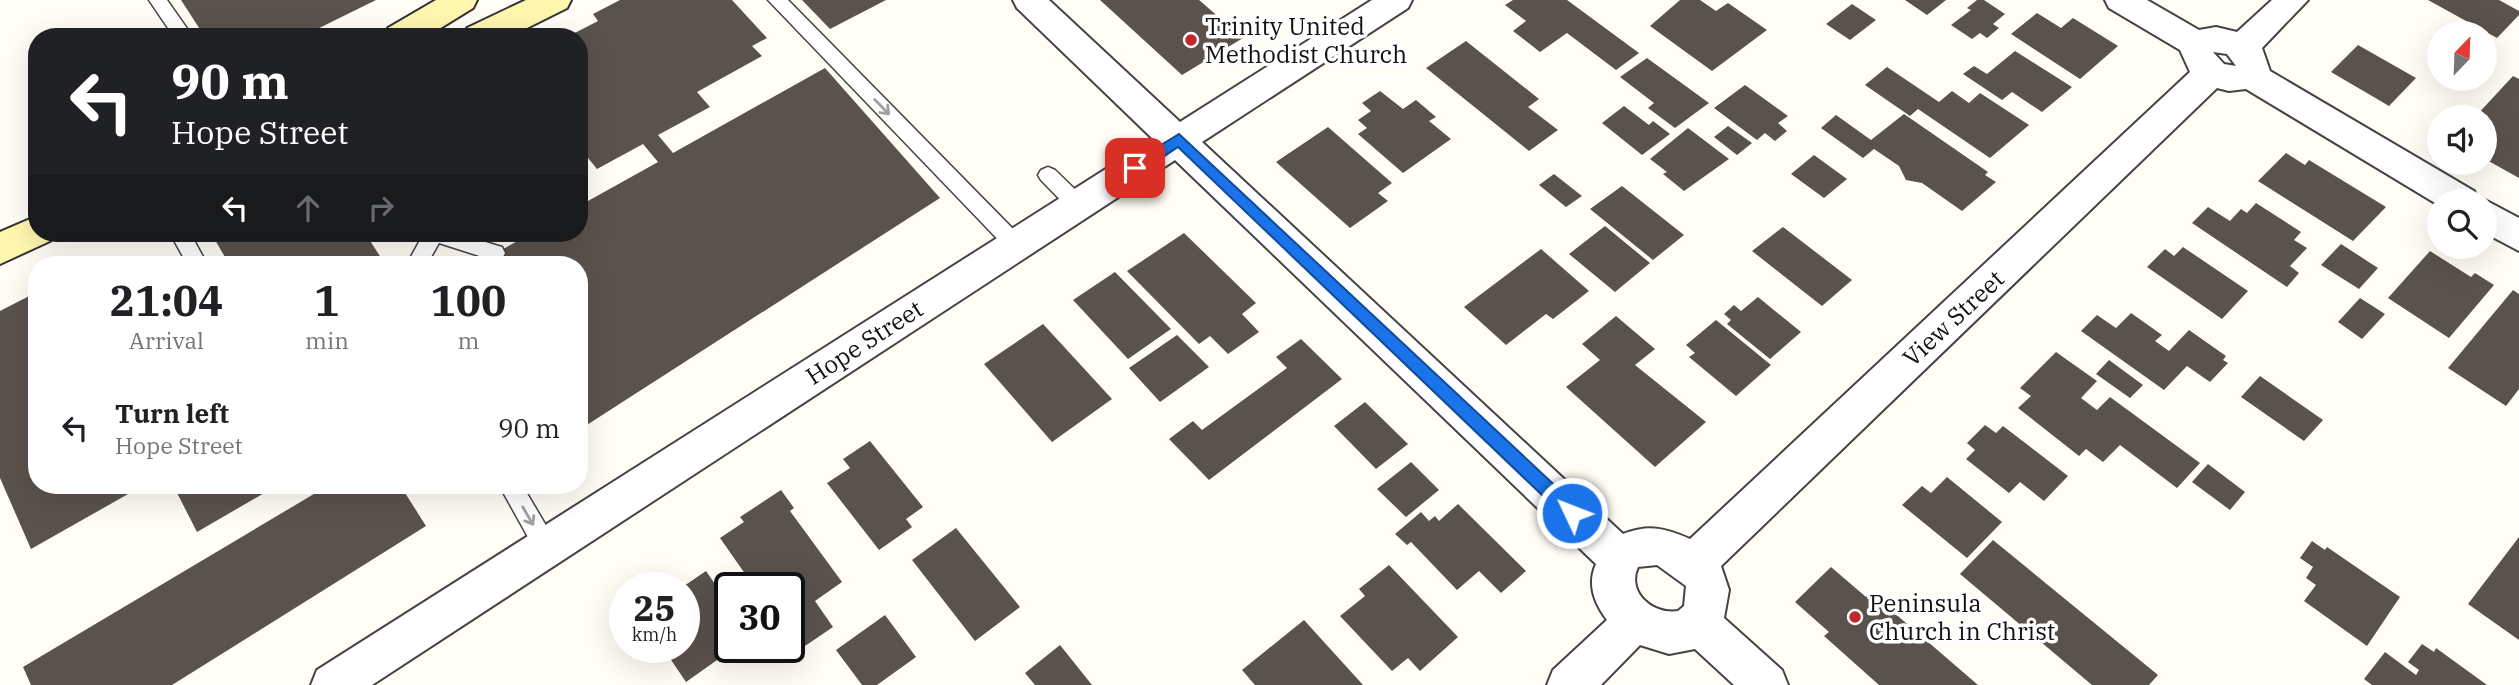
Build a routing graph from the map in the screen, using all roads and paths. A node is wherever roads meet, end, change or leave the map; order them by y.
1 (158, 0) edge
2 (461, 0) edge
3 (555, 0) edge
4 (778, 0) edge
5 (1029, 0) edge
6 (2122, 0) edge
7 (2292, 0) edge
8 (1390, 1) edge
9 (178, 28) edge
10 (415, 28) edge
11 (497, 28) edge
12 (2205, 59) junction
13 (2245, 61) junction
14 (1179, 139) junction
15 (1048, 175) dead end
16 (2442, 189) edge
17 (1078, 205) junction
18 (2497, 222) edge
19 (28, 235) edge
20 (2519, 236) edge
21 (455, 242) edge
22 (1016, 244) junction
23 (0, 249) edge
24 (495, 253) dead end
25 (515, 494) edge
26 (546, 547) junction
27 (1619, 558) junction
28 (1693, 564) junction
29 (1633, 618) junction
30 (1699, 624) junction
31 (333, 685) edge
32 (1569, 685) edge
33 (1766, 685) edge

1 - 9 lane
2 - 10 main road
3 - 11 main road
4 -> 22 lane
5 - 14 street
6 - 12 street
7 - 13 street
8 - 14 street, Hope Street
12 - 13 street
12 - 28 street, View Street
13 - 16 street
14 - 17 street, Hope Street
14 - 27 street
15 - 17 lane
17 - 22 street, Hope Street
18 - 20 street
19 - 23 main road
21 - 24 lane
22 - 26 street, Hope Street
25 -> 26 lane
26 - 31 street, Hope Street
27 - 28 street
27 - 29 street
28 - 30 street
29 - 30 street
29 - 32 street
30 - 33 street

